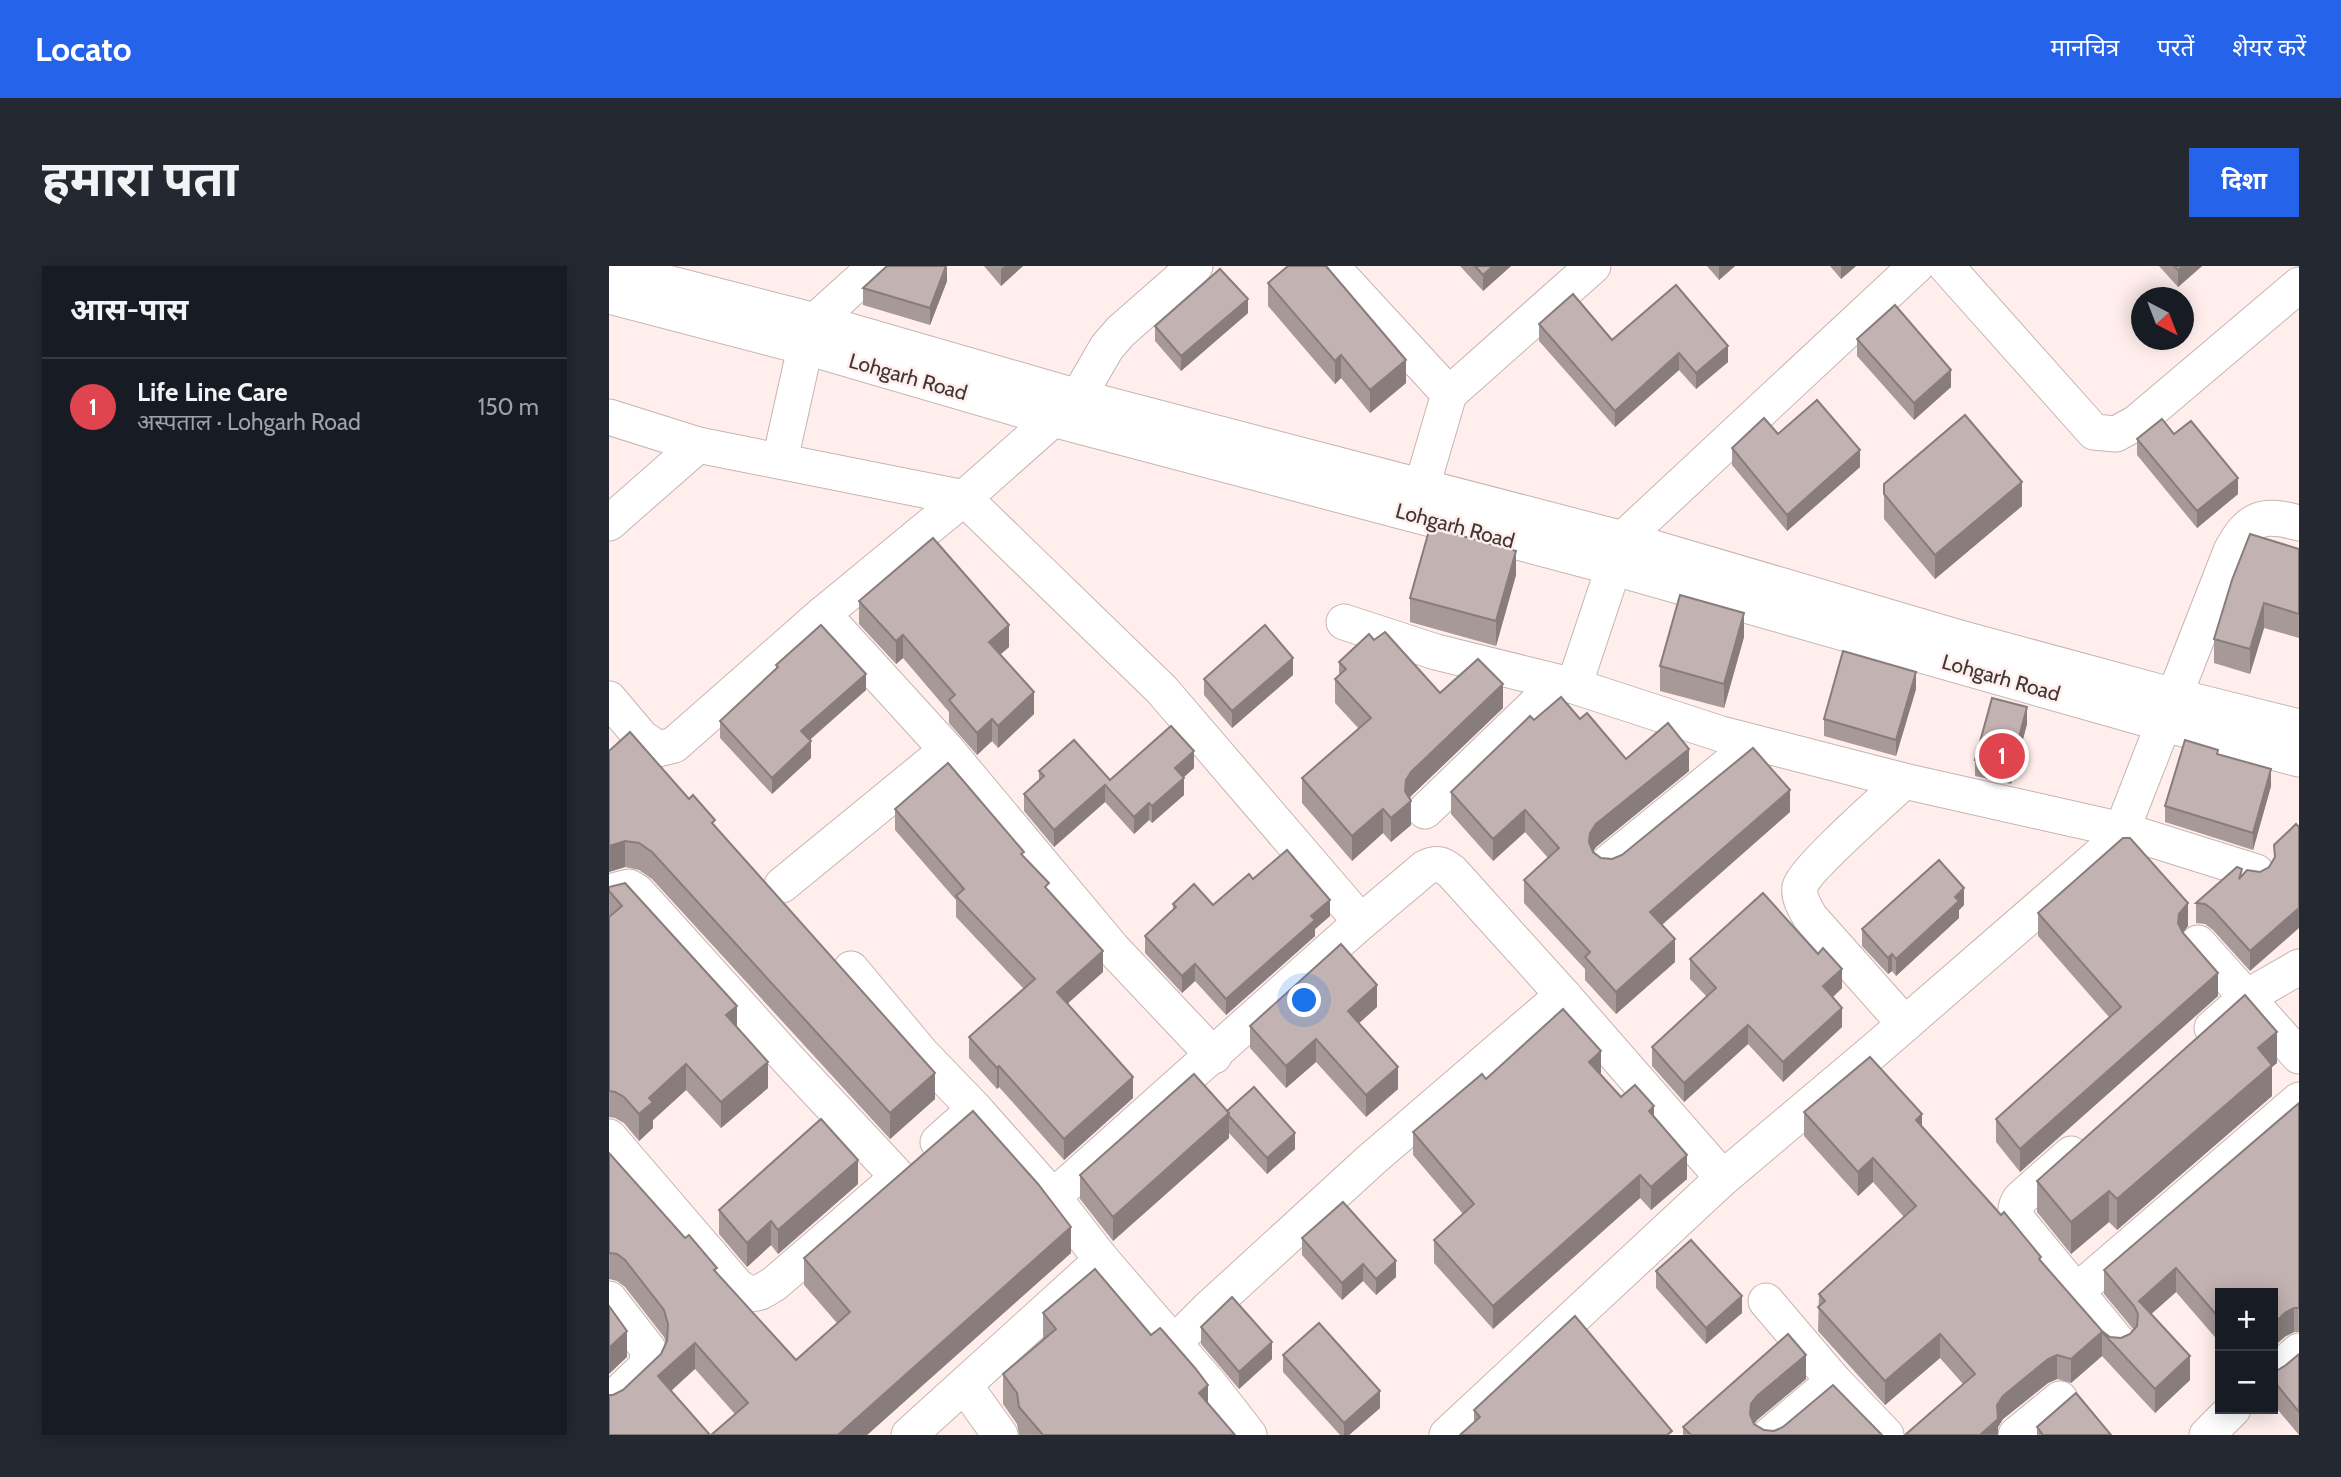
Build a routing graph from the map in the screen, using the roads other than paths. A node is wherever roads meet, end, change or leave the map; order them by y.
1 (876, 266) edge
2 (1195, 266) edge
3 (1331, 266) edge
4 (1593, 266) edge
5 (1916, 266) edge
6 (1947, 266) edge
7 (609, 268) edge
8 (2299, 285) edge
9 (609, 296) edge
10 (810, 334) junction
11 (1449, 394) junction
12 (1065, 408) junction
13 (609, 417) edge
14 (698, 445) junction
15 (780, 460) junction
16 (964, 498) junction
17 (1418, 501) junction
18 (609, 523) edge
19 (2299, 523) edge
20 (1617, 553) junction
21 (823, 614) junction
22 (1344, 622) dead end
23 (1566, 684) junction
24 (609, 699) edge
25 (2169, 710) junction
26 (2299, 727) edge
27 (1755, 743) junction
28 (947, 750) junction
29 (2299, 759) edge
30 (1904, 781) junction
31 (1425, 811) dead end
32 (2122, 830) junction
33 (1609, 862) edge
34 (2256, 872) edge
35 (782, 885) dead end
36 (609, 895) edge
37 (1361, 922) junction
38 (2198, 943) dead end
39 (2299, 967) edge
40 (851, 969) dead end
41 (1563, 995) junction
42 (2247, 997) junction
43 (1905, 1024) junction
44 (2185, 1052) edge
45 (1214, 1056) junction
46 (2299, 1056) edge
47 (2299, 1100) edge
48 (975, 1110) junction
49 (2092, 1135) edge
50 (609, 1137) edge
51 (898, 1177) junction
52 (1723, 1178) junction
53 (1053, 1198) junction
54 (1102, 1260) junction
55 (2077, 1291) junction
56 (609, 1299) edge
57 (1766, 1301) dead end
58 (2117, 1342) edge
59 (1173, 1344) junction
60 (2299, 1351) edge
61 (2278, 1370) edge
62 (1835, 1381) junction
63 (965, 1386) junction
64 (2060, 1399) dead end
65 (609, 1402) edge
66 (2228, 1414) edge
67 (1449, 1434) edge
68 (909, 1435) edge
69 (1000, 1435) edge
70 (1249, 1435) edge
71 (1770, 1435) edge
72 (1886, 1435) edge
73 (2016, 1435) edge
74 (2207, 1435) edge

1 - 10 street
2 - 12 street
3 - 11 street
4 - 11 street
5 - 20 street
6 - 8 street
7 - 10 street
9 - 10 street, Lohgarh Road
10 - 12 street, Lohgarh Road
10 - 15 street
11 - 17 street
12 - 16 street
12 - 17 street, Lohgarh Road
13 - 14 street
14 - 15 street
14 - 18 street
15 - 16 street
16 - 21 street
16 - 37 street
17 - 20 street, Lohgarh Road
19 - 25 street
20 - 23 street
20 - 25 street, Lohgarh Road
21 - 24 street
21 - 28 street
22 - 23 street
23 - 27 street
23 - 31 street
25 - 26 street
25 - 29 street, Lohgarh Road
25 - 32 street
27 - 30 street
27 - 33 street
28 - 35 street
28 - 45 street
30 - 32 street
30 - 43 street
32 - 34 street
32 - 43 street
36 - 51 street
37 - 41 street
37 - 45 street
38 - 42 street
39 - 42 street
40 - 48 street
41 - 52 street
41 - 59 street
42 - 44 street
42 - 46 street
43 - 52 street
45 - 53 street
47 - 55 street
48 - 51 street
48 - 53 street
49 - 55 street
50 - 51 street
52 - 67 street
53 - 54 street
54 - 59 street
54 - 63 street
55 - 58 street
56 - 65 street
57 - 62 street
59 - 70 street
60 - 61 street
62 - 71 street
62 - 72 street
63 - 68 street
63 - 69 street
64 - 73 street
66 - 74 street

